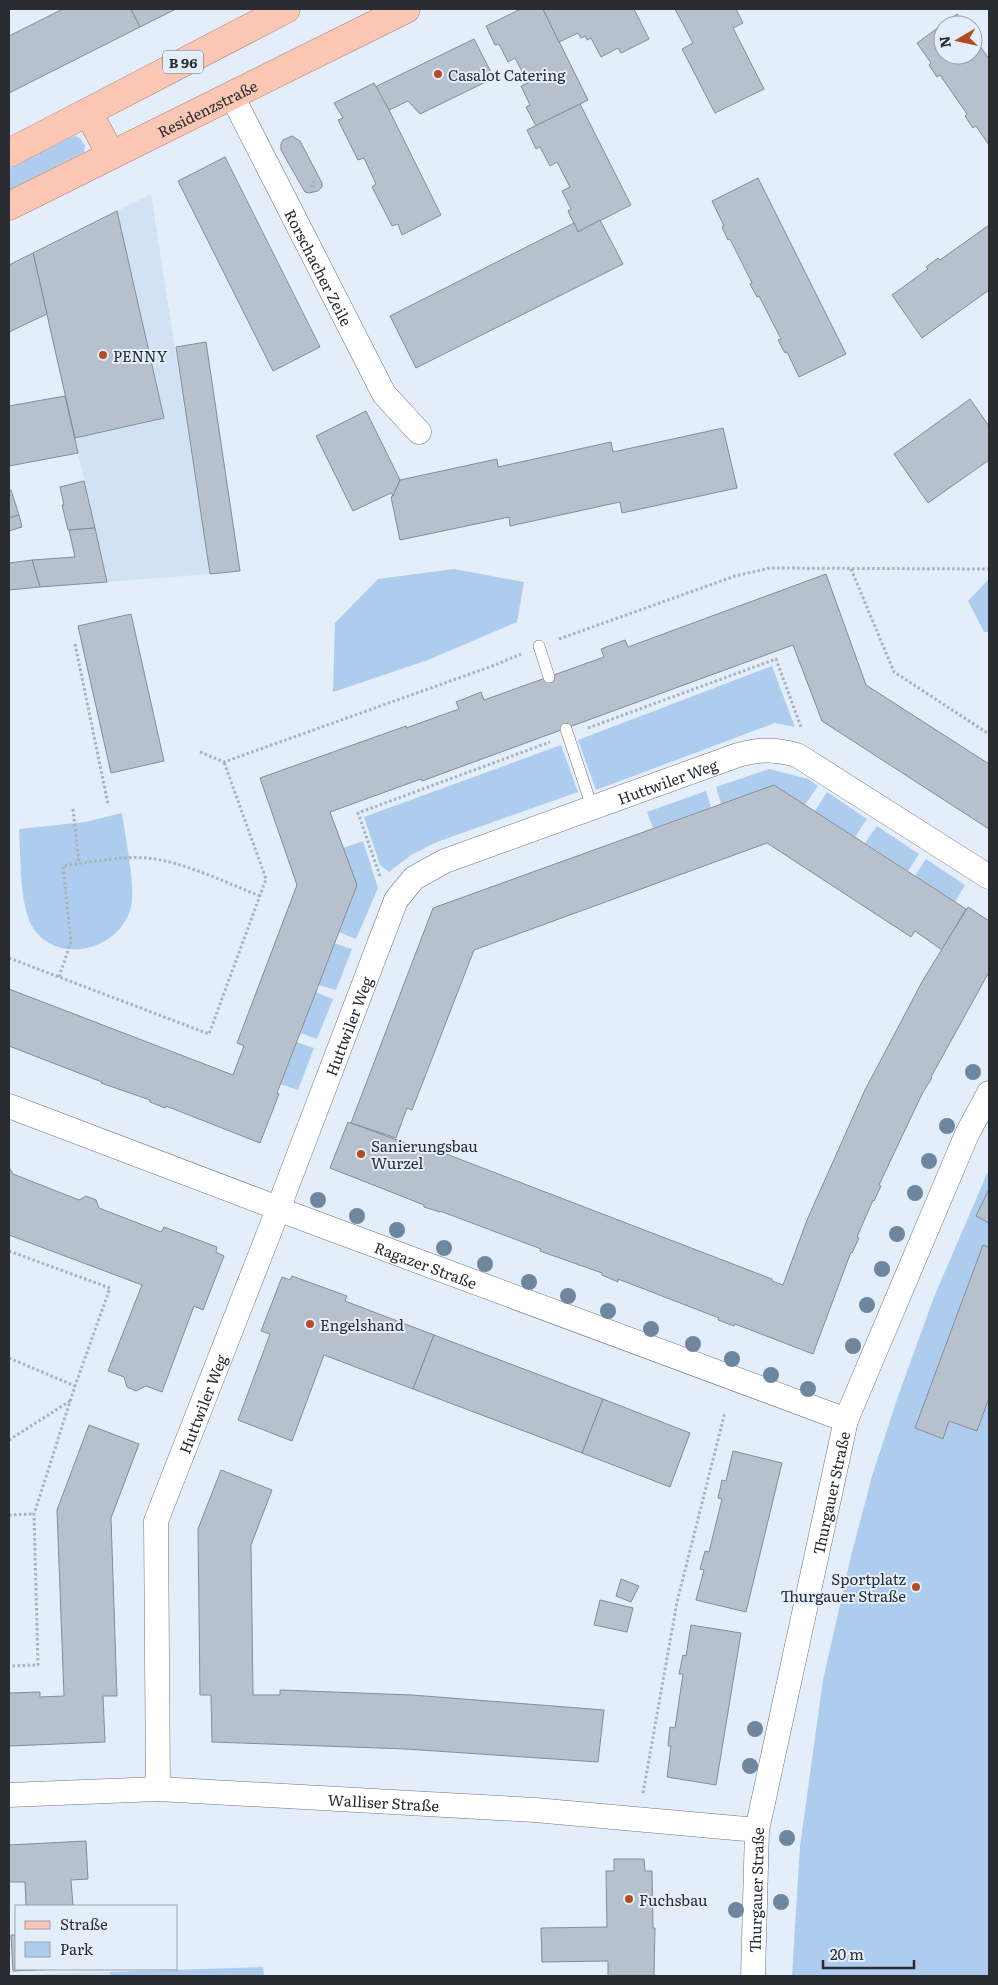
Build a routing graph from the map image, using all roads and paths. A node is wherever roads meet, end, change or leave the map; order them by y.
1 (286, 9) edge
2 (406, 9) edge
3 (232, 96) junction
4 (88, 112) junction
5 (9, 153) edge
6 (111, 156) junction
7 (313, 178) dead end
8 (306, 182) dead end
9 (9, 206) edge
10 (419, 432) dead end
11 (851, 569) dead end
12 (934, 569) dead end
13 (989, 569) edge
14 (75, 644) dead end
15 (539, 646) dead end
16 (548, 677) dead end
17 (566, 729) dead end
18 (989, 734) edge
19 (224, 762) dead end
20 (108, 804) dead end
21 (592, 807) junction
22 (73, 809) dead end
23 (79, 863) junction
24 (989, 877) edge
25 (260, 896) junction
26 (9, 958) edge
27 (59, 977) junction
28 (989, 1093) edge
29 (9, 1106) edge
30 (277, 1208) junction
31 (9, 1251) edge
32 (9, 1358) edge
33 (75, 1386) junction
34 (70, 1401) junction
35 (725, 1412) dead end
36 (846, 1420) junction
37 (9, 1440) edge
38 (34, 1514) junction
39 (9, 1515) edge
40 (9, 1666) edge
41 (158, 1789) junction
42 (9, 1795) edge
43 (642, 1799) dead end
44 (757, 1830) junction
45 (753, 1976) edge

1 - 4 main road, B 96
2 - 3 main road, Residenzstraße
3 - 6 main road, Residenzstraße
3 - 10 street, Rorschacher Zeile
4 - 5 main road, B 96
4 - 6 main road
6 - 9 main road, Residenzstraße
7 - 8 path
11 - 18 path
12 - 13 path
14 - 20 path
15 - 16 lane
17 - 21 lane
19 - 25 path
21 - 24 street, Huttwiler Weg
21 - 30 street, Huttwiler Weg
22 - 23 path
23 - 25 path
23 - 27 path
25 - 27 path
26 - 27 path
28 - 36 street, Thurgauer Straße
29 - 30 street, Ragazer Straße
30 - 36 street, Ragazer Straße
30 - 41 street, Huttwiler Weg
31 - 33 path
32 - 33 path
33 - 34 path
34 - 37 path
34 - 38 path
35 - 43 path
36 - 44 street, Thurgauer Straße
38 - 39 path
38 - 40 path
41 - 42 street, Walliser Straße
41 - 44 street, Walliser Straße
44 - 45 street, Thurgauer Straße

